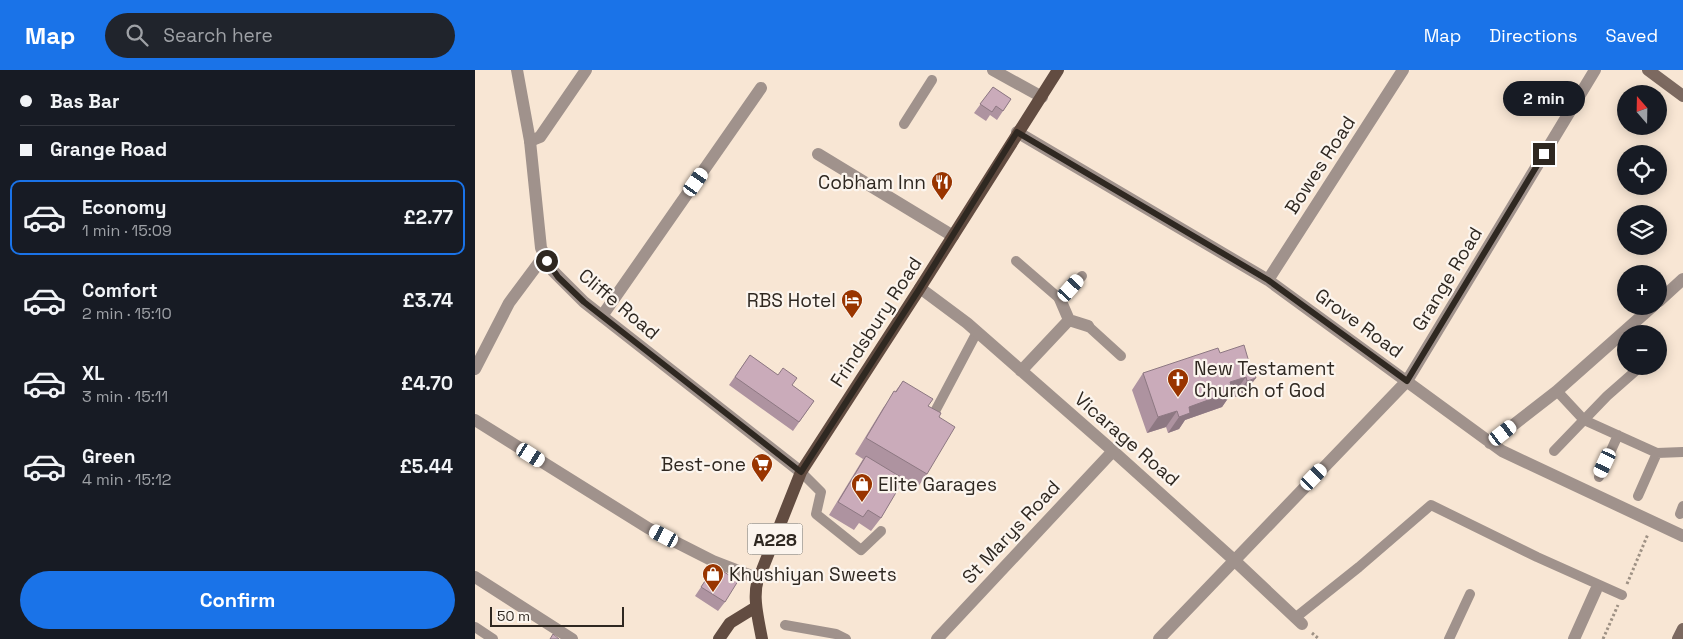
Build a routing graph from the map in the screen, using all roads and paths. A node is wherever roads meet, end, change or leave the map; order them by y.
1 (517, 70) edge
2 (586, 70) edge
3 (993, 70) edge
4 (1058, 70) edge
5 (1403, 70) edge
6 (1595, 70) edge
7 (1648, 70) edge
8 (932, 80) dead end
9 (761, 88) dead end
10 (1683, 96) edge
11 (1042, 97) junction
12 (904, 124) dead end
13 (1017, 132) junction
14 (530, 141) junction
15 (818, 154) dead end
16 (953, 236) junction
17 (544, 256) junction
18 (1017, 261) dead end
19 (1082, 276) dead end
20 (1683, 279) edge
21 (1268, 280) junction
22 (920, 288) junction
23 (1667, 294) edge
24 (1061, 299) junction
25 (1643, 315) edge
26 (602, 316) junction
27 (1069, 320) junction
28 (1088, 326) joint
29 (977, 332) junction
30 (1121, 356) dead end
31 (475, 369) edge
32 (1021, 371) junction
33 (1631, 375) edge
34 (1407, 381) junction
35 (1557, 390) junction
36 (922, 414) edge
37 (475, 420) edge
38 (1583, 420) junction
39 (1618, 435) junction
40 (1490, 443) junction
41 (1113, 451) junction
42 (1553, 451) dead end
43 (1683, 452) edge
44 (1657, 453) junction
45 (801, 472) junction
46 (1599, 477) dead end
47 (1638, 496) dead end
48 (1653, 522) junction
49 (881, 531) edge
50 (1683, 536) edge
51 (1234, 560) junction
52 (475, 577) edge
53 (757, 578) junction
54 (1596, 590) dead end
55 (1470, 594) dead end
56 (1622, 596) junction
57 (756, 607) junction
58 (1299, 621) joint
59 (785, 625) dead end
60 (475, 627) edge
61 (1683, 629) edge
62 (941, 638) edge
63 (493, 639) edge
64 (572, 639) edge
65 (719, 639) edge
66 (763, 639) edge
67 (846, 639) edge
68 (1159, 639) edge
69 (1449, 639) edge
70 (1574, 639) edge
71 (1603, 639) edge
72 (1678, 639) edge

1 - 14 street, Cliffe Road
2 - 14 street
3 - 11 street
4 - 11 main road, Frindsbury Road / A228
5 - 21 street, Bowes Road
6 - 34 street, Grange Road
7 - 10 main road
8 - 12 lane
9 - 26 street
11 - 13 main road, Frindsbury Road / A228
13 - 16 main road, Frindsbury Road / A228
13 - 21 street, Grove Road
14 - 17 street, Cliffe Road
15 - 16 street
16 - 22 main road, Frindsbury Road / A228
17 - 26 street, Cliffe Road
17 - 31 street
18 - 24 lane
19 - 24 lane
20 - 23 street
21 - 34 street, Grove Road
22 - 29 street, Vicarage Road
22 - 45 main road, Frindsbury Road / A228
24 - 27 street
25 - 35 street
26 - 45 street, Cliffe Road
27 - 28 street
27 - 32 street
28 - 30 lane
29 - 32 street, Vicarage Road
29 - 36 lane
32 - 41 street, Vicarage Road
33 - 38 lane
34 - 40 street, Grove Road
34 - 51 street, Grange Road
35 - 38 lane
35 - 40 street
37 - 53 street
38 - 39 lane
38 - 42 lane
39 - 44 lane
39 - 46 lane
40 - 48 street, Grove Road
41 - 51 street, Vicarage Road
41 - 62 street, St Marys Road
43 - 44 lane
44 - 47 lane
45 - 49 lane
45 - 53 main road, Frindsbury Road / A228
48 - 50 street, Grove Road
48 - 56 path
51 - 58 street, Vicarage Road
51 - 68 street, Grange Road
52 - 64 street
53 - 57 main road, Frindsbury Road / A228
54 - 70 street
55 - 69 lane
56 - 58 lane
56 - 71 path
57 - 65 main road
57 - 66 main road, Frindsbury Road
59 - 67 lane
60 - 63 lane
61 - 72 main road

